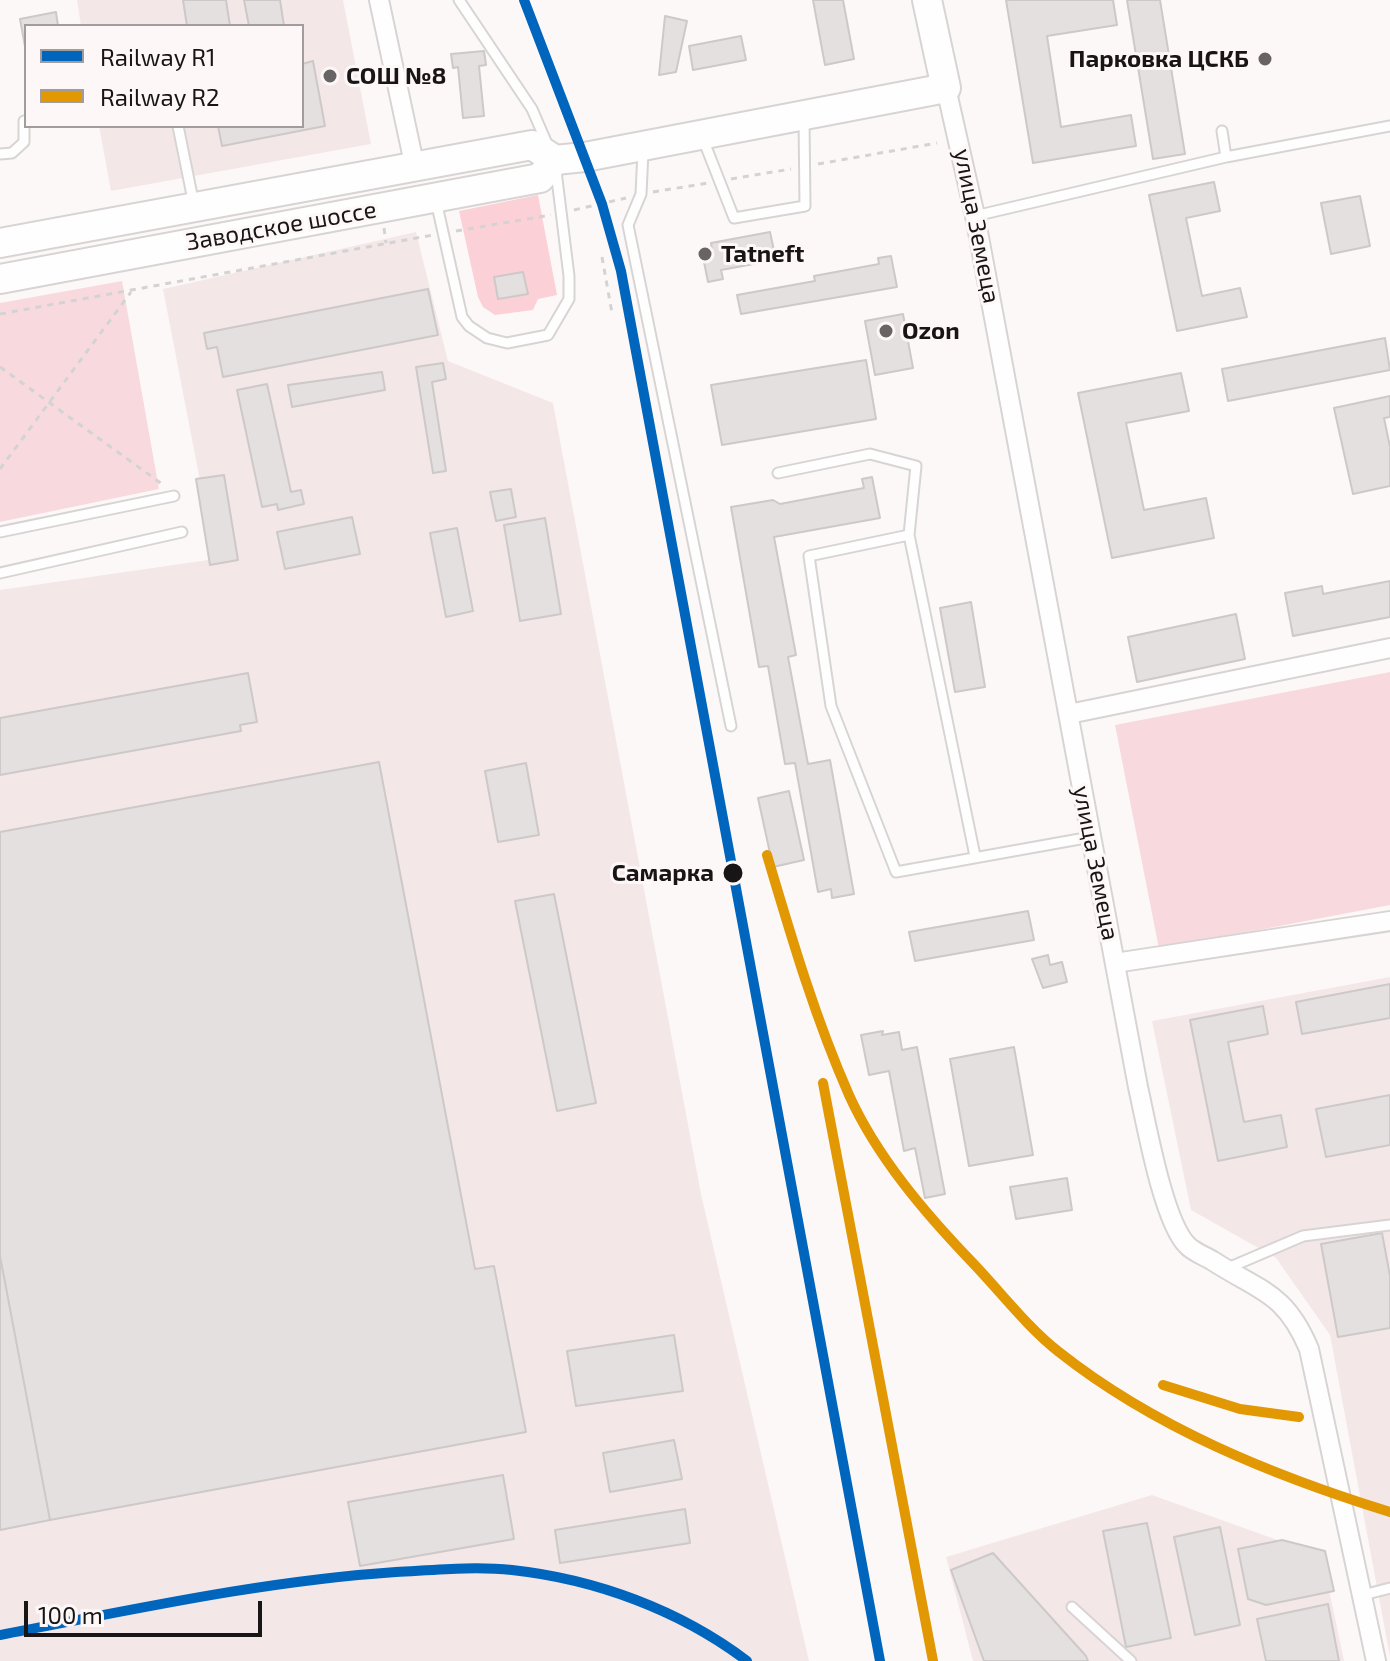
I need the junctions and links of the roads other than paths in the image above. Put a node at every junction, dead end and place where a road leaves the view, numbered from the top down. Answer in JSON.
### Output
{"nodes":[{"id":1,"x":379,"y":0,"type":"edge"},
{"id":2,"x":459,"y":0,"type":"edge"},
{"id":3,"x":927,"y":0,"type":"edge"},
{"id":4,"x":946,"y":88,"type":"junction"},
{"id":5,"x":804,"y":115,"type":"junction"},
{"id":6,"x":24,"y":121,"type":"edge"},
{"id":7,"x":1390,"y":126,"type":"edge"},
{"id":8,"x":178,"y":128,"type":"edge"},
{"id":9,"x":1222,"y":131,"type":"dead end"},
{"id":10,"x":701,"y":136,"type":"junction"},
{"id":11,"x":644,"y":148,"type":"junction"},
{"id":12,"x":0,"y":154,"type":"edge"},
{"id":13,"x":1226,"y":157,"type":"junction"},
{"id":14,"x":555,"y":160,"type":"junction"},
{"id":15,"x":415,"y":168,"type":"junction"},
{"id":16,"x":435,"y":198,"type":"junction"},
{"id":17,"x":195,"y":208,"type":"junction"},
{"id":18,"x":975,"y":216,"type":"junction"},
{"id":19,"x":0,"y":243,"type":"edge"},
{"id":20,"x":0,"y":279,"type":"edge"},
{"id":21,"x":778,"y":473,"type":"dead end"},
{"id":22,"x":174,"y":496,"type":"dead end"},
{"id":23,"x":0,"y":532,"type":"edge"},
{"id":24,"x":182,"y":532,"type":"dead end"},
{"id":25,"x":909,"y":535,"type":"junction"},
{"id":26,"x":0,"y":573,"type":"edge"},
{"id":27,"x":1390,"y":648,"type":"edge"},
{"id":28,"x":1069,"y":714,"type":"junction"},
{"id":29,"x":731,"y":726,"type":"dead end"},
{"id":30,"x":1091,"y":837,"type":"junction"},
{"id":31,"x":975,"y":856,"type":"junction"},
{"id":32,"x":1390,"y":921,"type":"edge"},
{"id":33,"x":1115,"y":963,"type":"junction"},
{"id":34,"x":1390,"y":1225,"type":"edge"},
{"id":35,"x":1225,"y":1269,"type":"junction"},
{"id":36,"x":1390,"y":1588,"type":"edge"},
{"id":37,"x":1363,"y":1595,"type":"junction"},
{"id":38,"x":1072,"y":1607,"type":"dead end"},
{"id":39,"x":1131,"y":1661,"type":"edge"},
{"id":40,"x":1376,"y":1661,"type":"edge"}],
"edges":[{"from":1,"to":15,"type":"street"},
{"from":2,"to":14,"type":"lane"},
{"from":3,"to":4,"type":"main road","name":"улица Земеца"},
{"from":4,"to":5,"type":"main road","name":"Заводское шоссе"},
{"from":4,"to":18,"type":"street","name":"улица Земеца"},
{"from":5,"to":10,"type":"main road","name":"Заводское шоссе"},
{"from":5,"to":10,"type":"lane"},
{"from":6,"to":12,"type":"lane"},
{"from":7,"to":13,"type":"lane"},
{"from":8,"to":17,"type":"lane"},
{"from":9,"to":13,"type":"lane"},
{"from":10,"to":11,"type":"main road","name":"Заводское шоссе"},
{"from":11,"to":14,"type":"main road","name":"Заводское шоссе"},
{"from":11,"to":29,"type":"lane"},
{"from":13,"to":18,"type":"lane"},
{"from":14,"to":15,"type":"main road","name":"Заводское шоссе"},
{"from":14,"to":16,"type":"main road","name":"Заводское шоссе"},
{"from":14,"to":16,"type":"lane"},
{"from":15,"to":17,"type":"main road","name":"Заводское шоссе"},
{"from":16,"to":20,"type":"main road","name":"Заводское шоссе"},
{"from":17,"to":19,"type":"main road","name":"Заводское шоссе"},
{"from":18,"to":28,"type":"street","name":"улица Земеца"},
{"from":21,"to":25,"type":"lane"},
{"from":22,"to":23,"type":"lane"},
{"from":24,"to":26,"type":"lane"},
{"from":25,"to":31,"type":"lane"},
{"from":25,"to":31,"type":"lane"},
{"from":27,"to":28,"type":"street"},
{"from":28,"to":30,"type":"street","name":"улица Земеца"},
{"from":30,"to":31,"type":"lane"},
{"from":30,"to":33,"type":"street","name":"улица Земеца"},
{"from":32,"to":33,"type":"street"},
{"from":33,"to":35,"type":"street","name":"улица Земеца"},
{"from":34,"to":35,"type":"lane"},
{"from":35,"to":37,"type":"street","name":"улица Земеца"},
{"from":36,"to":37,"type":"lane"},
{"from":37,"to":40,"type":"street","name":"улица Земеца"},
{"from":38,"to":39,"type":"lane"}]}
